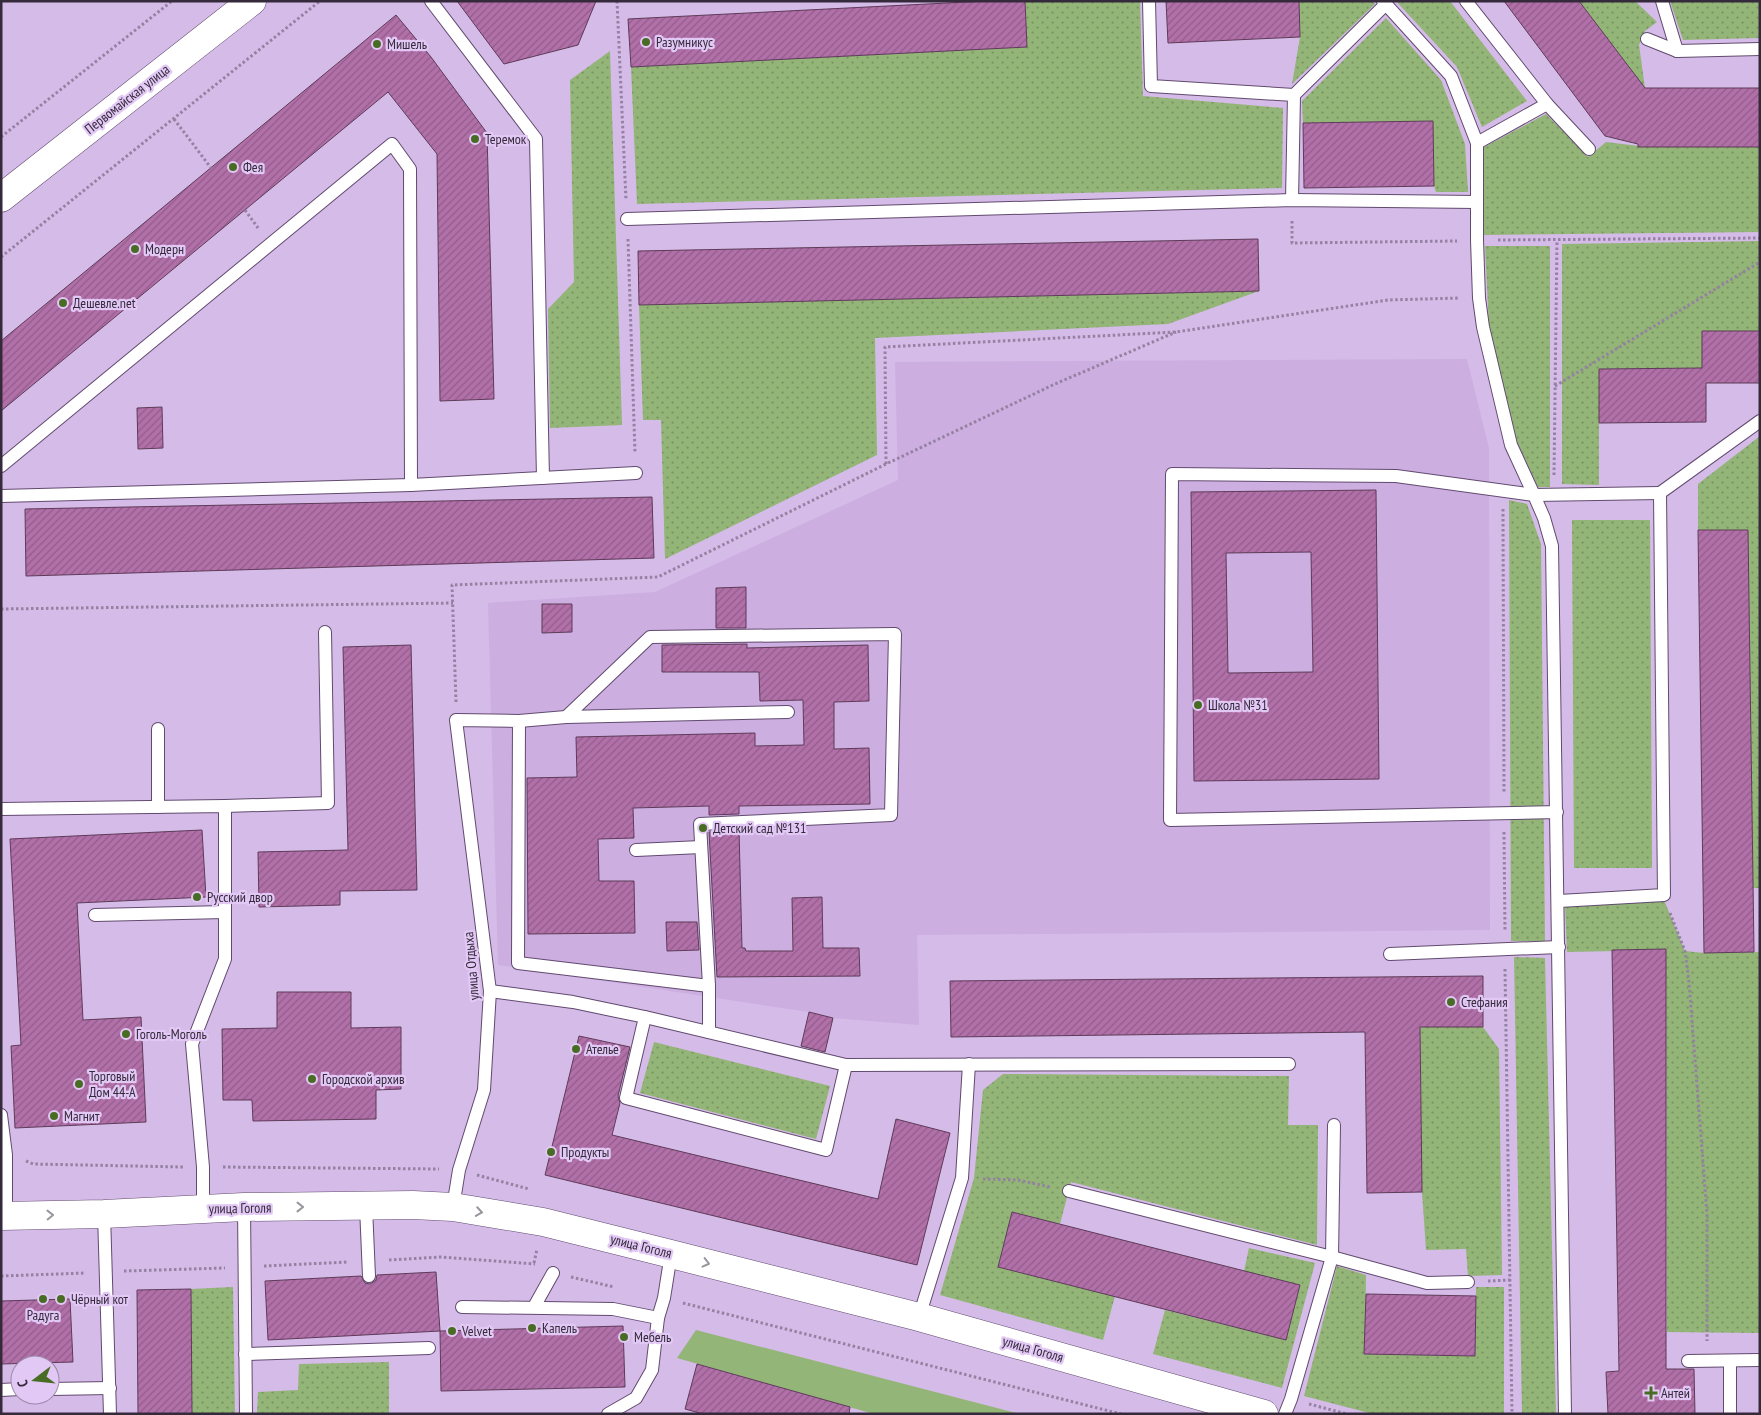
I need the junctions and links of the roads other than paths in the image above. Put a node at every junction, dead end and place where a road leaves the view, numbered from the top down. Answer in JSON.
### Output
{"nodes":[{"id":1,"x":252,"y":1,"type":"edge"},
{"id":2,"x":431,"y":1,"type":"edge"},
{"id":3,"x":1149,"y":1,"type":"edge"},
{"id":4,"x":1466,"y":1,"type":"edge"},
{"id":5,"x":1662,"y":1,"type":"edge"},
{"id":6,"x":1384,"y":3,"type":"edge"},
{"id":7,"x":1647,"y":39,"type":"dead end"},
{"id":8,"x":1760,"y":49,"type":"edge"},
{"id":9,"x":1677,"y":52,"type":"junction"},
{"id":10,"x":1294,"y":95,"type":"junction"},
{"id":11,"x":1547,"y":104,"type":"junction"},
{"id":12,"x":1477,"y":143,"type":"junction"},
{"id":13,"x":1589,"y":149,"type":"dead end"},
{"id":14,"x":1,"y":198,"type":"edge"},
{"id":15,"x":1292,"y":200,"type":"junction"},
{"id":16,"x":1477,"y":202,"type":"junction"},
{"id":17,"x":627,"y":219,"type":"road end"},
{"id":18,"x":1760,"y":421,"type":"edge"},
{"id":19,"x":1,"y":466,"type":"edge"},
{"id":20,"x":636,"y":473,"type":"road end"},
{"id":21,"x":543,"y":478,"type":"junction"},
{"id":22,"x":410,"y":485,"type":"junction"},
{"id":23,"x":1660,"y":493,"type":"junction"},
{"id":24,"x":1534,"y":495,"type":"junction"},
{"id":25,"x":1,"y":496,"type":"edge"},
{"id":26,"x":326,"y":632,"type":"dead end"},
{"id":27,"x":788,"y":712,"type":"dead end"},
{"id":28,"x":566,"y":717,"type":"junction"},
{"id":29,"x":519,"y":721,"type":"junction"},
{"id":30,"x":158,"y":729,"type":"dead end"},
{"id":31,"x":158,"y":806,"type":"junction"},
{"id":32,"x":225,"y":806,"type":"junction"},
{"id":33,"x":1,"y":809,"type":"edge"},
{"id":34,"x":1557,"y":812,"type":"junction"},
{"id":35,"x":702,"y":847,"type":"junction"},
{"id":36,"x":636,"y":850,"type":"dead end"},
{"id":37,"x":1559,"y":901,"type":"junction"},
{"id":38,"x":225,"y":912,"type":"junction"},
{"id":39,"x":95,"y":915,"type":"dead end"},
{"id":40,"x":1560,"y":947,"type":"junction"},
{"id":41,"x":1390,"y":954,"type":"dead end"},
{"id":42,"x":709,"y":986,"type":"junction"},
{"id":43,"x":490,"y":991,"type":"junction"},
{"id":44,"x":645,"y":1017,"type":"junction"},
{"id":45,"x":709,"y":1032,"type":"junction"},
{"id":46,"x":969,"y":1064,"type":"junction"},
{"id":47,"x":1289,"y":1064,"type":"dead end"},
{"id":48,"x":846,"y":1065,"type":"junction"},
{"id":49,"x":1,"y":1115,"type":"edge"},
{"id":50,"x":1334,"y":1125,"type":"dead end"},
{"id":51,"x":1069,"y":1192,"type":"road end"},
{"id":52,"x":244,"y":1207,"type":"junction"},
{"id":53,"x":366,"y":1207,"type":"junction"},
{"id":54,"x":453,"y":1207,"type":"junction"},
{"id":55,"x":203,"y":1208,"type":"junction"},
{"id":56,"x":104,"y":1214,"type":"junction"},
{"id":57,"x":4,"y":1216,"type":"edge"},
{"id":58,"x":671,"y":1254,"type":"junction"},
{"id":59,"x":1332,"y":1257,"type":"junction"},
{"id":60,"x":552,"y":1273,"type":"dead end"},
{"id":61,"x":369,"y":1276,"type":"dead end"},
{"id":62,"x":1468,"y":1282,"type":"dead end"},
{"id":63,"x":462,"y":1307,"type":"dead end"},
{"id":64,"x":534,"y":1307,"type":"junction"},
{"id":65,"x":919,"y":1317,"type":"junction"},
{"id":66,"x":658,"y":1318,"type":"junction"},
{"id":67,"x":429,"y":1348,"type":"dead end"},
{"id":68,"x":245,"y":1354,"type":"junction"},
{"id":69,"x":1760,"y":1360,"type":"edge"},
{"id":70,"x":1688,"y":1361,"type":"dead end"},
{"id":71,"x":1730,"y":1361,"type":"junction"},
{"id":72,"x":110,"y":1388,"type":"junction"},
{"id":73,"x":60,"y":1389,"type":"edge"},
{"id":74,"x":110,"y":1414,"type":"edge"},
{"id":75,"x":246,"y":1414,"type":"edge"},
{"id":76,"x":608,"y":1414,"type":"edge"},
{"id":77,"x":1264,"y":1414,"type":"edge"},
{"id":78,"x":1285,"y":1414,"type":"edge"},
{"id":79,"x":1565,"y":1414,"type":"edge"},
{"id":80,"x":1730,"y":1414,"type":"edge"}],
"edges":[{"from":1,"to":14,"type":"street","name":"Первомайская улица"},
{"from":2,"to":21,"type":"lane"},
{"from":3,"to":10,"type":"lane"},
{"from":4,"to":11,"type":"lane"},
{"from":5,"to":9,"type":"lane"},
{"from":6,"to":10,"type":"lane"},
{"from":6,"to":12,"type":"lane"},
{"from":7,"to":9,"type":"lane"},
{"from":8,"to":9,"type":"lane"},
{"from":10,"to":15,"type":"lane"},
{"from":11,"to":12,"type":"lane"},
{"from":11,"to":13,"type":"lane"},
{"from":12,"to":16,"type":"lane"},
{"from":15,"to":16,"type":"lane"},
{"from":15,"to":17,"type":"lane"},
{"from":16,"to":24,"type":"lane"},
{"from":18,"to":23,"type":"lane"},
{"from":19,"to":22,"type":"lane"},
{"from":20,"to":21,"type":"lane"},
{"from":21,"to":22,"type":"lane"},
{"from":22,"to":25,"type":"lane"},
{"from":23,"to":24,"type":"lane"},
{"from":23,"to":37,"type":"lane"},
{"from":24,"to":34,"type":"lane"},
{"from":24,"to":34,"type":"lane"},
{"from":26,"to":32,"type":"lane"},
{"from":27,"to":28,"type":"lane"},
{"from":28,"to":29,"type":"lane"},
{"from":28,"to":35,"type":"lane"},
{"from":29,"to":42,"type":"lane"},
{"from":29,"to":43,"type":"lane","name":"улица Отдыха"},
{"from":30,"to":31,"type":"lane"},
{"from":31,"to":32,"type":"lane"},
{"from":31,"to":33,"type":"lane"},
{"from":32,"to":38,"type":"lane"},
{"from":34,"to":37,"type":"lane"},
{"from":35,"to":36,"type":"lane"},
{"from":35,"to":42,"type":"lane"},
{"from":37,"to":40,"type":"lane"},
{"from":38,"to":39,"type":"lane"},
{"from":38,"to":55,"type":"lane"},
{"from":40,"to":41,"type":"lane"},
{"from":40,"to":79,"type":"lane"},
{"from":42,"to":45,"type":"lane"},
{"from":43,"to":44,"type":"lane"},
{"from":43,"to":54,"type":"lane","name":"улица Отдыха"},
{"from":44,"to":45,"type":"lane"},
{"from":44,"to":48,"type":"lane"},
{"from":45,"to":48,"type":"lane"},
{"from":46,"to":47,"type":"lane"},
{"from":46,"to":48,"type":"lane"},
{"from":46,"to":65,"type":"lane"},
{"from":49,"to":57,"type":"lane"},
{"from":50,"to":59,"type":"lane"},
{"from":51,"to":59,"type":"lane"},
{"from":52,"to":53,"type":"street","name":"улица Гоголя","one_way":true},
{"from":52,"to":55,"type":"street","name":"улица Гоголя"},
{"from":52,"to":68,"type":"lane"},
{"from":53,"to":54,"type":"street","name":"улица Гоголя"},
{"from":53,"to":61,"type":"lane"},
{"from":54,"to":58,"type":"street","name":"улица Гоголя","one_way":true},
{"from":55,"to":56,"type":"street","name":"улица Гоголя"},
{"from":57,"to":56,"type":"street","name":"улица Гоголя","one_way":true},
{"from":56,"to":72,"type":"lane"},
{"from":58,"to":65,"type":"street","name":"улица Гоголя","one_way":true},
{"from":58,"to":66,"type":"lane"},
{"from":59,"to":62,"type":"lane"},
{"from":59,"to":78,"type":"lane"},
{"from":60,"to":64,"type":"lane"},
{"from":63,"to":64,"type":"lane"},
{"from":64,"to":66,"type":"lane"},
{"from":65,"to":77,"type":"street","name":"улица Гоголя"},
{"from":66,"to":76,"type":"lane"},
{"from":67,"to":68,"type":"lane"},
{"from":68,"to":75,"type":"lane"},
{"from":69,"to":71,"type":"lane"},
{"from":70,"to":71,"type":"lane"},
{"from":71,"to":80,"type":"lane"},
{"from":72,"to":73,"type":"lane"},
{"from":72,"to":74,"type":"lane"}]}
